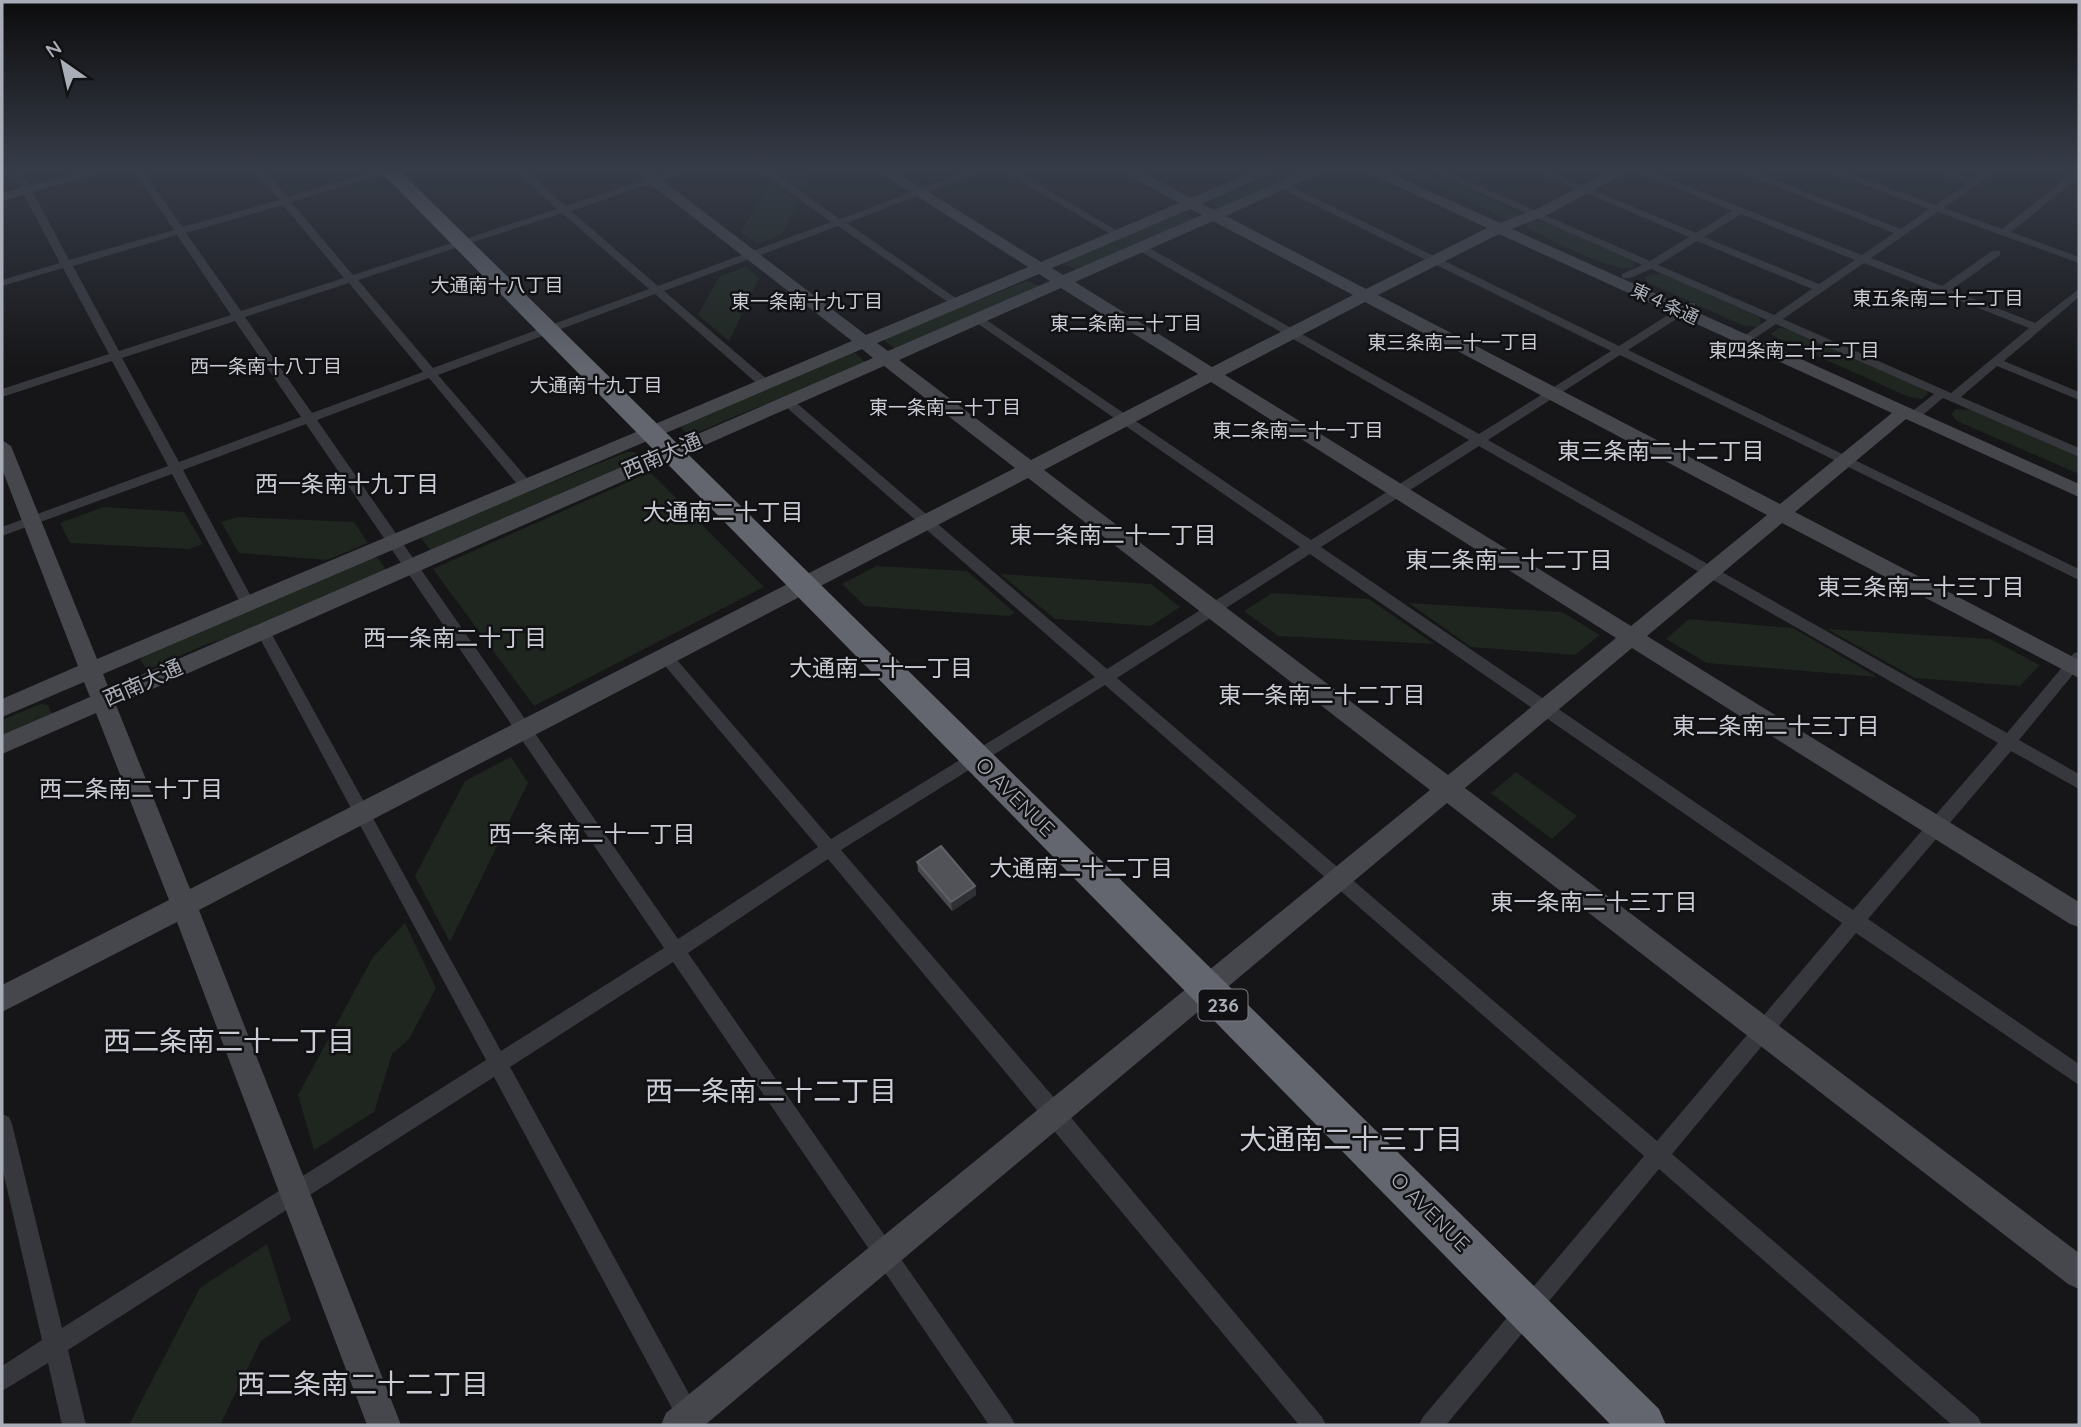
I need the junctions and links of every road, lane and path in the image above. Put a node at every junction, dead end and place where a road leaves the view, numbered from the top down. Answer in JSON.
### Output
{"nodes":[{"id":1,"x":51,"y":235,"type":"edge"},
{"id":2,"x":168,"y":235,"type":"edge"},
{"id":3,"x":183,"y":235,"type":"edge"},
{"id":4,"x":313,"y":235,"type":"edge"},
{"id":5,"x":454,"y":235,"type":"edge"},
{"id":6,"x":488,"y":235,"type":"edge"},
{"id":7,"x":593,"y":235,"type":"edge"},
{"id":8,"x":722,"y":235,"type":"edge"},
{"id":9,"x":807,"y":235,"type":"edge"},
{"id":10,"x":855,"y":235,"type":"edge"},
{"id":11,"x":987,"y":235,"type":"edge"},
{"id":12,"x":1117,"y":235,"type":"edge"},
{"id":13,"x":1170,"y":235,"type":"edge"},
{"id":14,"x":1249,"y":235,"type":"edge"},
{"id":15,"x":1382,"y":235,"type":"edge"},
{"id":16,"x":1489,"y":235,"type":"edge"},
{"id":17,"x":1522,"y":235,"type":"edge"},
{"id":18,"x":1524,"y":235,"type":"edge"},
{"id":19,"x":1579,"y":235,"type":"edge"},
{"id":20,"x":1690,"y":235,"type":"edge"},
{"id":21,"x":1700,"y":235,"type":"edge"},
{"id":22,"x":1799,"y":235,"type":"edge"},
{"id":23,"x":1901,"y":235,"type":"edge"},
{"id":24,"x":2008,"y":235,"type":"edge"},
{"id":25,"x":1696,"y":237,"type":"junction"},
{"id":26,"x":462,"y":243,"type":"junction"},
{"id":27,"x":2079,"y":246,"type":"edge"},
{"id":28,"x":1140,"y":247,"type":"junction"},
{"id":29,"x":1996,"y":253,"type":"dead end"},
{"id":30,"x":750,"y":256,"type":"junction"},
{"id":31,"x":2068,"y":256,"type":"junction"},
{"id":32,"x":1434,"y":260,"type":"junction"},
{"id":33,"x":1863,"y":260,"type":"junction"},
{"id":34,"x":2079,"y":260,"type":"edge"},
{"id":35,"x":66,"y":264,"type":"junction"},
{"id":36,"x":1649,"y":266,"type":"junction"},
{"id":37,"x":1041,"y":268,"type":"junction"},
{"id":38,"x":1626,"y":276,"type":"junction"},
{"id":39,"x":351,"y":279,"type":"junction"},
{"id":40,"x":1063,"y":282,"type":"junction"},
{"id":41,"x":2,"y":283,"type":"edge"},
{"id":42,"x":1819,"y":288,"type":"junction"},
{"id":43,"x":658,"y":289,"type":"junction"},
{"id":44,"x":1942,"y":291,"type":"junction"},
{"id":45,"x":1365,"y":296,"type":"junction"},
{"id":46,"x":2076,"y":298,"type":"edge"},
{"id":47,"x":956,"y":303,"type":"junction"},
{"id":48,"x":1686,"y":308,"type":"junction"},
{"id":49,"x":239,"y":315,"type":"junction"},
{"id":50,"x":978,"y":319,"type":"junction"},
{"id":51,"x":1774,"y":320,"type":"junction"},
{"id":52,"x":2036,"y":327,"type":"junction"},
{"id":53,"x":550,"y":330,"type":"junction"},
{"id":54,"x":1292,"y":334,"type":"junction"},
{"id":55,"x":1750,"y":337,"type":"junction"},
{"id":56,"x":864,"y":343,"type":"junction"},
{"id":57,"x":1619,"y":350,"type":"junction"},
{"id":58,"x":116,"y":356,"type":"junction"},
{"id":59,"x":887,"y":360,"type":"junction"},
{"id":60,"x":1995,"y":361,"type":"junction"},
{"id":61,"x":430,"y":374,"type":"junction"},
{"id":62,"x":1211,"y":374,"type":"junction"},
{"id":63,"x":765,"y":384,"type":"junction"},
{"id":64,"x":2,"y":393,"type":"edge"},
{"id":65,"x":1552,"y":393,"type":"junction"},
{"id":66,"x":2078,"y":394,"type":"edge"},
{"id":67,"x":1947,"y":395,"type":"junction"},
{"id":68,"x":789,"y":403,"type":"junction"},
{"id":69,"x":1913,"y":413,"type":"junction"},
{"id":70,"x":308,"y":418,"type":"junction"},
{"id":71,"x":1124,"y":420,"type":"junction"},
{"id":72,"x":652,"y":434,"type":"junction"},
{"id":73,"x":1479,"y":441,"type":"junction"},
{"id":74,"x":2,"y":446,"type":"edge"},
{"id":75,"x":671,"y":452,"type":"junction"},
{"id":76,"x":2079,"y":453,"type":"edge"},
{"id":77,"x":1846,"y":461,"type":"junction"},
{"id":78,"x":177,"y":467,"type":"junction"},
{"id":79,"x":1030,"y":469,"type":"junction"},
{"id":80,"x":2079,"y":480,"type":"edge"},
{"id":81,"x":527,"y":487,"type":"junction"},
{"id":82,"x":2079,"y":491,"type":"edge"},
{"id":83,"x":1399,"y":492,"type":"junction"},
{"id":84,"x":1780,"y":513,"type":"junction"},
{"id":85,"x":31,"y":521,"type":"junction"},
{"id":86,"x":925,"y":523,"type":"junction"},
{"id":87,"x":2,"y":531,"type":"edge"},
{"id":88,"x":394,"y":542,"type":"junction"},
{"id":89,"x":1309,"y":548,"type":"junction"},
{"id":90,"x":411,"y":566,"type":"junction"},
{"id":91,"x":1710,"y":571,"type":"junction"},
{"id":92,"x":2079,"y":575,"type":"edge"},
{"id":93,"x":804,"y":585,"type":"junction"},
{"id":94,"x":248,"y":604,"type":"junction"},
{"id":95,"x":1212,"y":610,"type":"junction"},
{"id":96,"x":263,"y":631,"type":"junction"},
{"id":97,"x":1632,"y":636,"type":"junction"},
{"id":98,"x":666,"y":657,"type":"junction"},
{"id":99,"x":2077,"y":664,"type":"edge"},
{"id":100,"x":90,"y":671,"type":"junction"},
{"id":101,"x":1105,"y":678,"type":"junction"},
{"id":102,"x":102,"y":701,"type":"junction"},
{"id":103,"x":2,"y":708,"type":"edge"},
{"id":104,"x":1546,"y":709,"type":"junction"},
{"id":105,"x":524,"y":730,"type":"junction"},
{"id":106,"x":2008,"y":742,"type":"junction"},
{"id":107,"x":2,"y":745,"type":"edge"},
{"id":108,"x":976,"y":758,"type":"junction"},
{"id":109,"x":2079,"y":782,"type":"edge"},
{"id":110,"x":1446,"y":789,"type":"junction"},
{"id":111,"x":363,"y":813,"type":"junction"},
{"id":112,"x":1938,"y":827,"type":"junction"},
{"id":113,"x":829,"y":849,"type":"junction"},
{"id":114,"x":1337,"y":880,"type":"junction"},
{"id":115,"x":184,"y":906,"type":"junction"},
{"id":116,"x":2079,"y":916,"type":"edge"},
{"id":117,"x":1854,"y":922,"type":"junction"},
{"id":118,"x":676,"y":951,"type":"junction"},
{"id":119,"x":1207,"y":989,"type":"junction"},
{"id":120,"x":2,"y":999,"type":"edge"},
{"id":121,"x":1763,"y":1031,"type":"junction"},
{"id":122,"x":497,"y":1063,"type":"junction"},
{"id":123,"x":2079,"y":1075,"type":"edge"},
{"id":124,"x":1056,"y":1115,"type":"junction"},
{"id":125,"x":2,"y":1124,"type":"edge"},
{"id":126,"x":1659,"y":1157,"type":"junction"},
{"id":127,"x":293,"y":1193,"type":"junction"},
{"id":128,"x":885,"y":1255,"type":"junction"},
{"id":129,"x":2079,"y":1273,"type":"edge"},
{"id":130,"x":1528,"y":1310,"type":"junction"},
{"id":131,"x":56,"y":1345,"type":"junction"},
{"id":132,"x":2,"y":1379,"type":"edge"},
{"id":133,"x":687,"y":1422,"type":"edge"},
{"id":134,"x":74,"y":1425,"type":"edge"},
{"id":135,"x":384,"y":1425,"type":"edge"},
{"id":136,"x":1003,"y":1425,"type":"edge"},
{"id":137,"x":1314,"y":1425,"type":"edge"},
{"id":138,"x":1431,"y":1425,"type":"edge"},
{"id":139,"x":1643,"y":1425,"type":"edge"},
{"id":140,"x":1970,"y":1425,"type":"edge"}],
"edges":[{"from":1,"to":35,"type":"street"},
{"from":2,"to":35,"type":"street"},
{"from":3,"to":49,"type":"street"},
{"from":4,"to":39,"type":"street"},
{"from":5,"to":26,"type":"highway","name":"O AVENUE","number":"236"},
{"from":6,"to":26,"type":"street"},
{"from":7,"to":43,"type":"street"},
{"from":8,"to":30,"type":"street"},
{"from":9,"to":30,"type":"street"},
{"from":10,"to":47,"type":"street"},
{"from":11,"to":37,"type":"street"},
{"from":12,"to":37,"type":"street","name":"西南大通"},
{"from":13,"to":28,"type":"street","name":"西南大通"},
{"from":14,"to":45,"type":"street"},
{"from":15,"to":32,"type":"street"},
{"from":16,"to":32,"type":"street"},
{"from":17,"to":48,"type":"street","name":"東４条通"},
{"from":18,"to":38,"type":"street","name":"東４条通"},
{"from":19,"to":36,"type":"street"},
{"from":20,"to":25,"type":"street"},
{"from":21,"to":25,"type":"street"},
{"from":22,"to":33,"type":"street"},
{"from":23,"to":33,"type":"street"},
{"from":24,"to":31,"type":"street"},
{"from":25,"to":36,"type":"street"},
{"from":25,"to":42,"type":"street"},
{"from":26,"to":39,"type":"street"},
{"from":26,"to":53,"type":"highway","name":"O AVENUE","number":"236"},
{"from":27,"to":31,"type":"street"},
{"from":28,"to":40,"type":"street","name":"西南大通"},
{"from":28,"to":54,"type":"street"},
{"from":29,"to":44,"type":"street"},
{"from":30,"to":43,"type":"street"},
{"from":30,"to":56,"type":"street"},
{"from":31,"to":34,"type":"street"},
{"from":32,"to":45,"type":"street"},
{"from":32,"to":57,"type":"street"},
{"from":33,"to":42,"type":"street"},
{"from":33,"to":44,"type":"street"},
{"from":35,"to":41,"type":"street"},
{"from":35,"to":58,"type":"street"},
{"from":36,"to":38,"type":"street"},
{"from":36,"to":51,"type":"street"},
{"from":37,"to":40,"type":"street"},
{"from":37,"to":47,"type":"street","name":"西南大通"},
{"from":38,"to":48,"type":"street","name":"東４条通"},
{"from":39,"to":49,"type":"street"},
{"from":39,"to":61,"type":"street"},
{"from":40,"to":50,"type":"street","name":"西南大通"},
{"from":40,"to":62,"type":"street"},
{"from":42,"to":51,"type":"street"},
{"from":43,"to":53,"type":"street"},
{"from":43,"to":63,"type":"street"},
{"from":44,"to":52,"type":"street"},
{"from":45,"to":54,"type":"street"},
{"from":45,"to":65,"type":"street"},
{"from":46,"to":52,"type":"street"},
{"from":47,"to":56,"type":"street","name":"西南大通"},
{"from":48,"to":55,"type":"street","name":"東４条通"},
{"from":48,"to":57,"type":"street"},
{"from":49,"to":58,"type":"street"},
{"from":49,"to":70,"type":"street"},
{"from":50,"to":59,"type":"street","name":"西南大通"},
{"from":50,"to":71,"type":"street"},
{"from":51,"to":55,"type":"street"},
{"from":51,"to":67,"type":"street"},
{"from":52,"to":60,"type":"street"},
{"from":53,"to":61,"type":"street"},
{"from":53,"to":72,"type":"highway","name":"O AVENUE","number":"236"},
{"from":54,"to":62,"type":"street"},
{"from":54,"to":73,"type":"street"},
{"from":55,"to":69,"type":"street","name":"東４条通"},
{"from":56,"to":59,"type":"street"},
{"from":56,"to":63,"type":"street","name":"西南大通"},
{"from":57,"to":65,"type":"street"},
{"from":57,"to":77,"type":"street"},
{"from":58,"to":64,"type":"street"},
{"from":58,"to":78,"type":"street"},
{"from":59,"to":68,"type":"street","name":"西南大通"},
{"from":59,"to":79,"type":"street"},
{"from":60,"to":66,"type":"street"},
{"from":60,"to":67,"type":"street"},
{"from":61,"to":70,"type":"street"},
{"from":61,"to":81,"type":"street"},
{"from":62,"to":71,"type":"street"},
{"from":62,"to":83,"type":"street"},
{"from":63,"to":72,"type":"street","name":"西南大通"},
{"from":65,"to":73,"type":"street"},
{"from":65,"to":84,"type":"street"},
{"from":67,"to":69,"type":"street"},
{"from":67,"to":76,"type":"street"},
{"from":68,"to":75,"type":"street","name":"西南大通"},
{"from":68,"to":86,"type":"street"},
{"from":69,"to":77,"type":"street"},
{"from":69,"to":80,"type":"street","name":"東４条通"},
{"from":69,"to":82,"type":"street","name":"東４条通"},
{"from":70,"to":78,"type":"street"},
{"from":70,"to":88,"type":"street"},
{"from":71,"to":79,"type":"street"},
{"from":71,"to":89,"type":"street"},
{"from":72,"to":75,"type":"highway","name":"O AVENUE","number":"236"},
{"from":72,"to":81,"type":"street","name":"西南大通"},
{"from":73,"to":83,"type":"street"},
{"from":73,"to":91,"type":"street"},
{"from":74,"to":85,"type":"street"},
{"from":75,"to":90,"type":"street","name":"西南大通"},
{"from":75,"to":93,"type":"highway","name":"O AVENUE","number":"236"},
{"from":77,"to":84,"type":"street"},
{"from":77,"to":92,"type":"street"},
{"from":78,"to":85,"type":"street"},
{"from":78,"to":94,"type":"street"},
{"from":79,"to":86,"type":"street"},
{"from":79,"to":95,"type":"street"},
{"from":81,"to":88,"type":"street","name":"西南大通"},
{"from":83,"to":89,"type":"street"},
{"from":83,"to":97,"type":"street"},
{"from":84,"to":91,"type":"street"},
{"from":84,"to":99,"type":"street"},
{"from":85,"to":87,"type":"street"},
{"from":85,"to":100,"type":"street"},
{"from":86,"to":93,"type":"street"},
{"from":86,"to":101,"type":"street"},
{"from":88,"to":90,"type":"street"},
{"from":88,"to":94,"type":"street","name":"西南大通"},
{"from":89,"to":95,"type":"street"},
{"from":89,"to":104,"type":"street"},
{"from":90,"to":96,"type":"street","name":"西南大通"},
{"from":90,"to":105,"type":"street"},
{"from":91,"to":97,"type":"street"},
{"from":91,"to":106,"type":"street"},
{"from":93,"to":98,"type":"street"},
{"from":93,"to":108,"type":"highway","name":"O AVENUE","number":"236"},
{"from":94,"to":100,"type":"street","name":"西南大通"},
{"from":95,"to":101,"type":"street"},
{"from":95,"to":110,"type":"street"},
{"from":96,"to":102,"type":"street","name":"西南大通"},
{"from":96,"to":111,"type":"street"},
{"from":97,"to":104,"type":"street"},
{"from":97,"to":112,"type":"street"},
{"from":98,"to":105,"type":"street"},
{"from":98,"to":113,"type":"street"},
{"from":99,"to":106,"type":"street"},
{"from":100,"to":102,"type":"street"},
{"from":100,"to":103,"type":"street","name":"西南大通"},
{"from":101,"to":108,"type":"street"},
{"from":101,"to":114,"type":"street"},
{"from":102,"to":107,"type":"street","name":"西南大通"},
{"from":102,"to":115,"type":"street"},
{"from":104,"to":110,"type":"street"},
{"from":104,"to":117,"type":"street"},
{"from":105,"to":111,"type":"street"},
{"from":105,"to":118,"type":"street"},
{"from":106,"to":109,"type":"street"},
{"from":106,"to":112,"type":"street"},
{"from":108,"to":113,"type":"street"},
{"from":108,"to":119,"type":"highway","name":"O AVENUE","number":"236"},
{"from":110,"to":114,"type":"street"},
{"from":110,"to":121,"type":"street"},
{"from":111,"to":115,"type":"street"},
{"from":111,"to":122,"type":"street"},
{"from":112,"to":116,"type":"street"},
{"from":112,"to":117,"type":"street"},
{"from":113,"to":118,"type":"street"},
{"from":113,"to":124,"type":"street"},
{"from":114,"to":119,"type":"street"},
{"from":114,"to":126,"type":"street"},
{"from":115,"to":120,"type":"street"},
{"from":115,"to":127,"type":"street"},
{"from":117,"to":121,"type":"street"},
{"from":117,"to":123,"type":"street"},
{"from":118,"to":122,"type":"street"},
{"from":118,"to":128,"type":"street"},
{"from":119,"to":124,"type":"street"},
{"from":119,"to":130,"type":"highway","name":"O AVENUE","number":"236"},
{"from":121,"to":126,"type":"street"},
{"from":121,"to":129,"type":"street"},
{"from":122,"to":127,"type":"street"},
{"from":122,"to":133,"type":"street"},
{"from":124,"to":128,"type":"street"},
{"from":124,"to":137,"type":"street"},
{"from":125,"to":131,"type":"street"},
{"from":126,"to":130,"type":"street"},
{"from":126,"to":140,"type":"street"},
{"from":127,"to":131,"type":"street"},
{"from":127,"to":135,"type":"street"},
{"from":128,"to":133,"type":"street"},
{"from":128,"to":136,"type":"street"},
{"from":130,"to":138,"type":"street"},
{"from":130,"to":139,"type":"highway","name":"O AVENUE","number":"236"},
{"from":131,"to":132,"type":"street"},
{"from":131,"to":134,"type":"street"}]}
